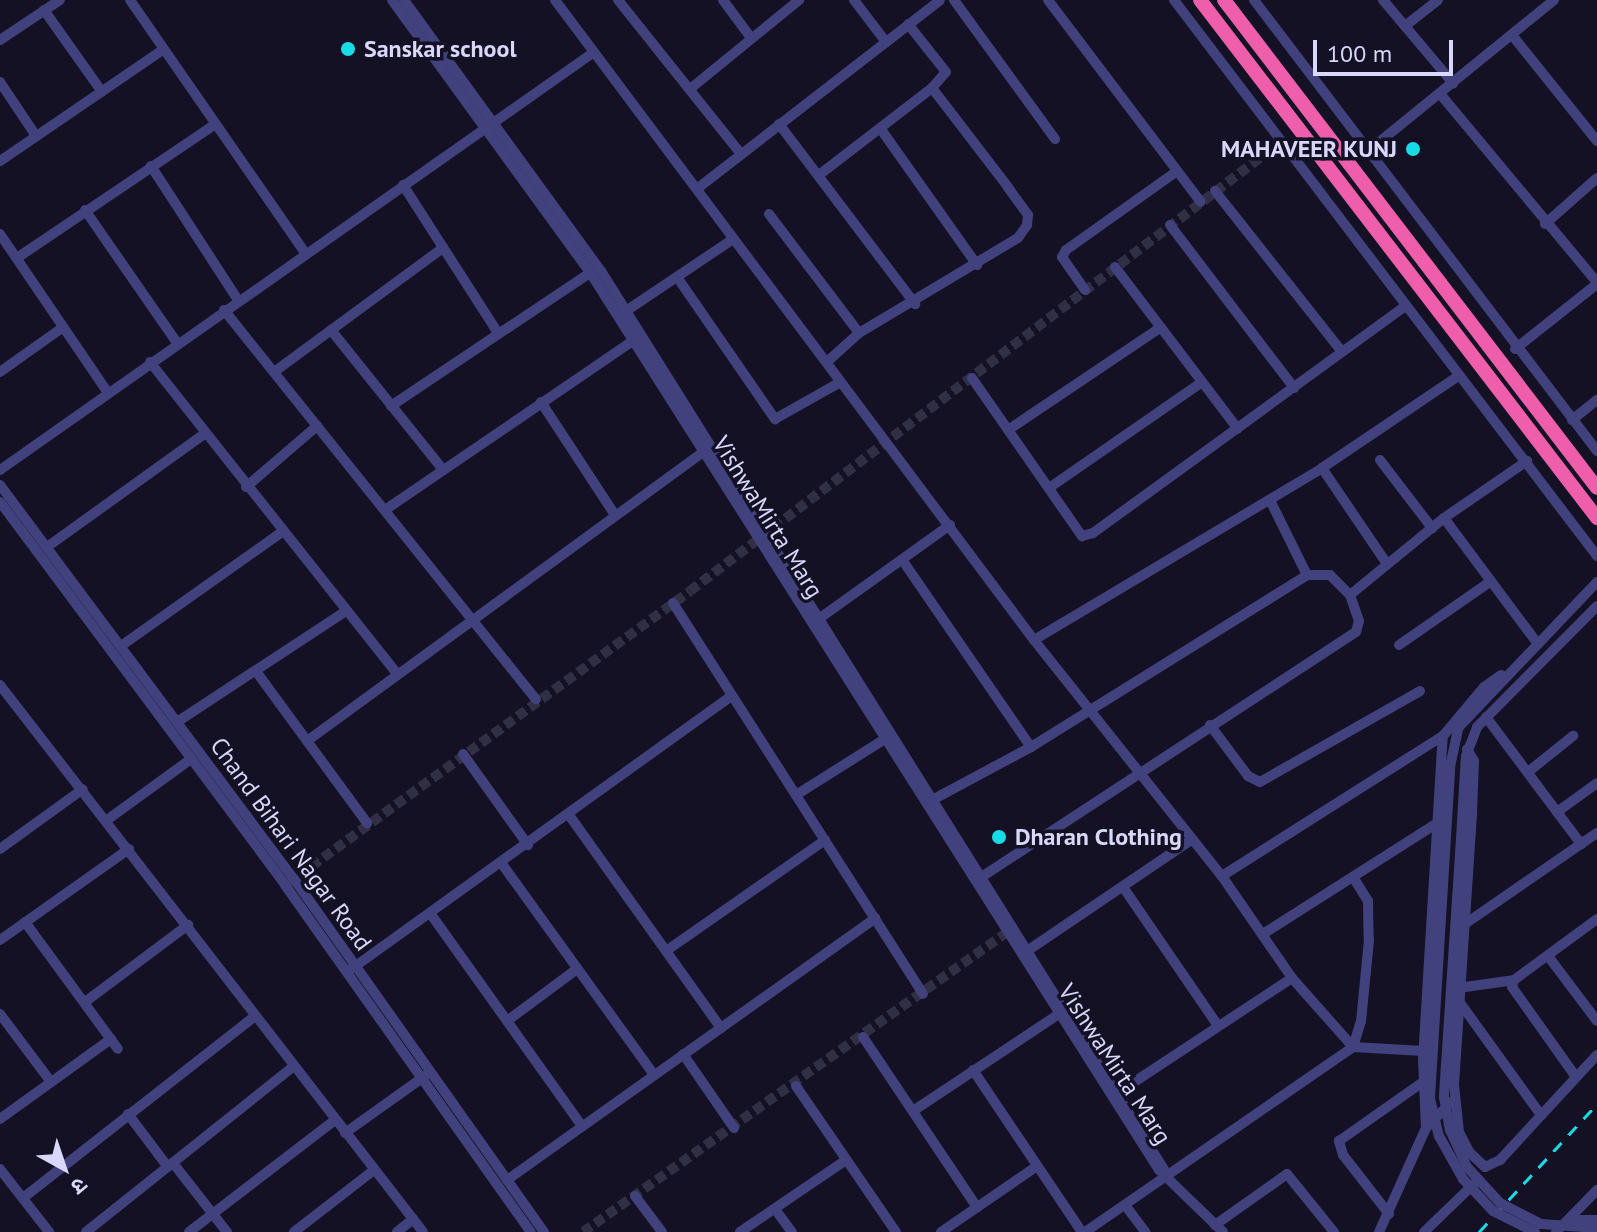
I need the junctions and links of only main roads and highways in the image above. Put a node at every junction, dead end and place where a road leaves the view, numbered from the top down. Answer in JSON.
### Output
{"nodes":[{"id":1,"x":1200,"y":0,"type":"edge"},
{"id":2,"x":1224,"y":0,"type":"edge"},
{"id":3,"x":1597,"y":488,"type":"edge"},
{"id":4,"x":1597,"y":518,"type":"edge"}],
"edges":[{"from":1,"to":4,"type":"highway"},
{"from":2,"to":3,"type":"highway"}]}
